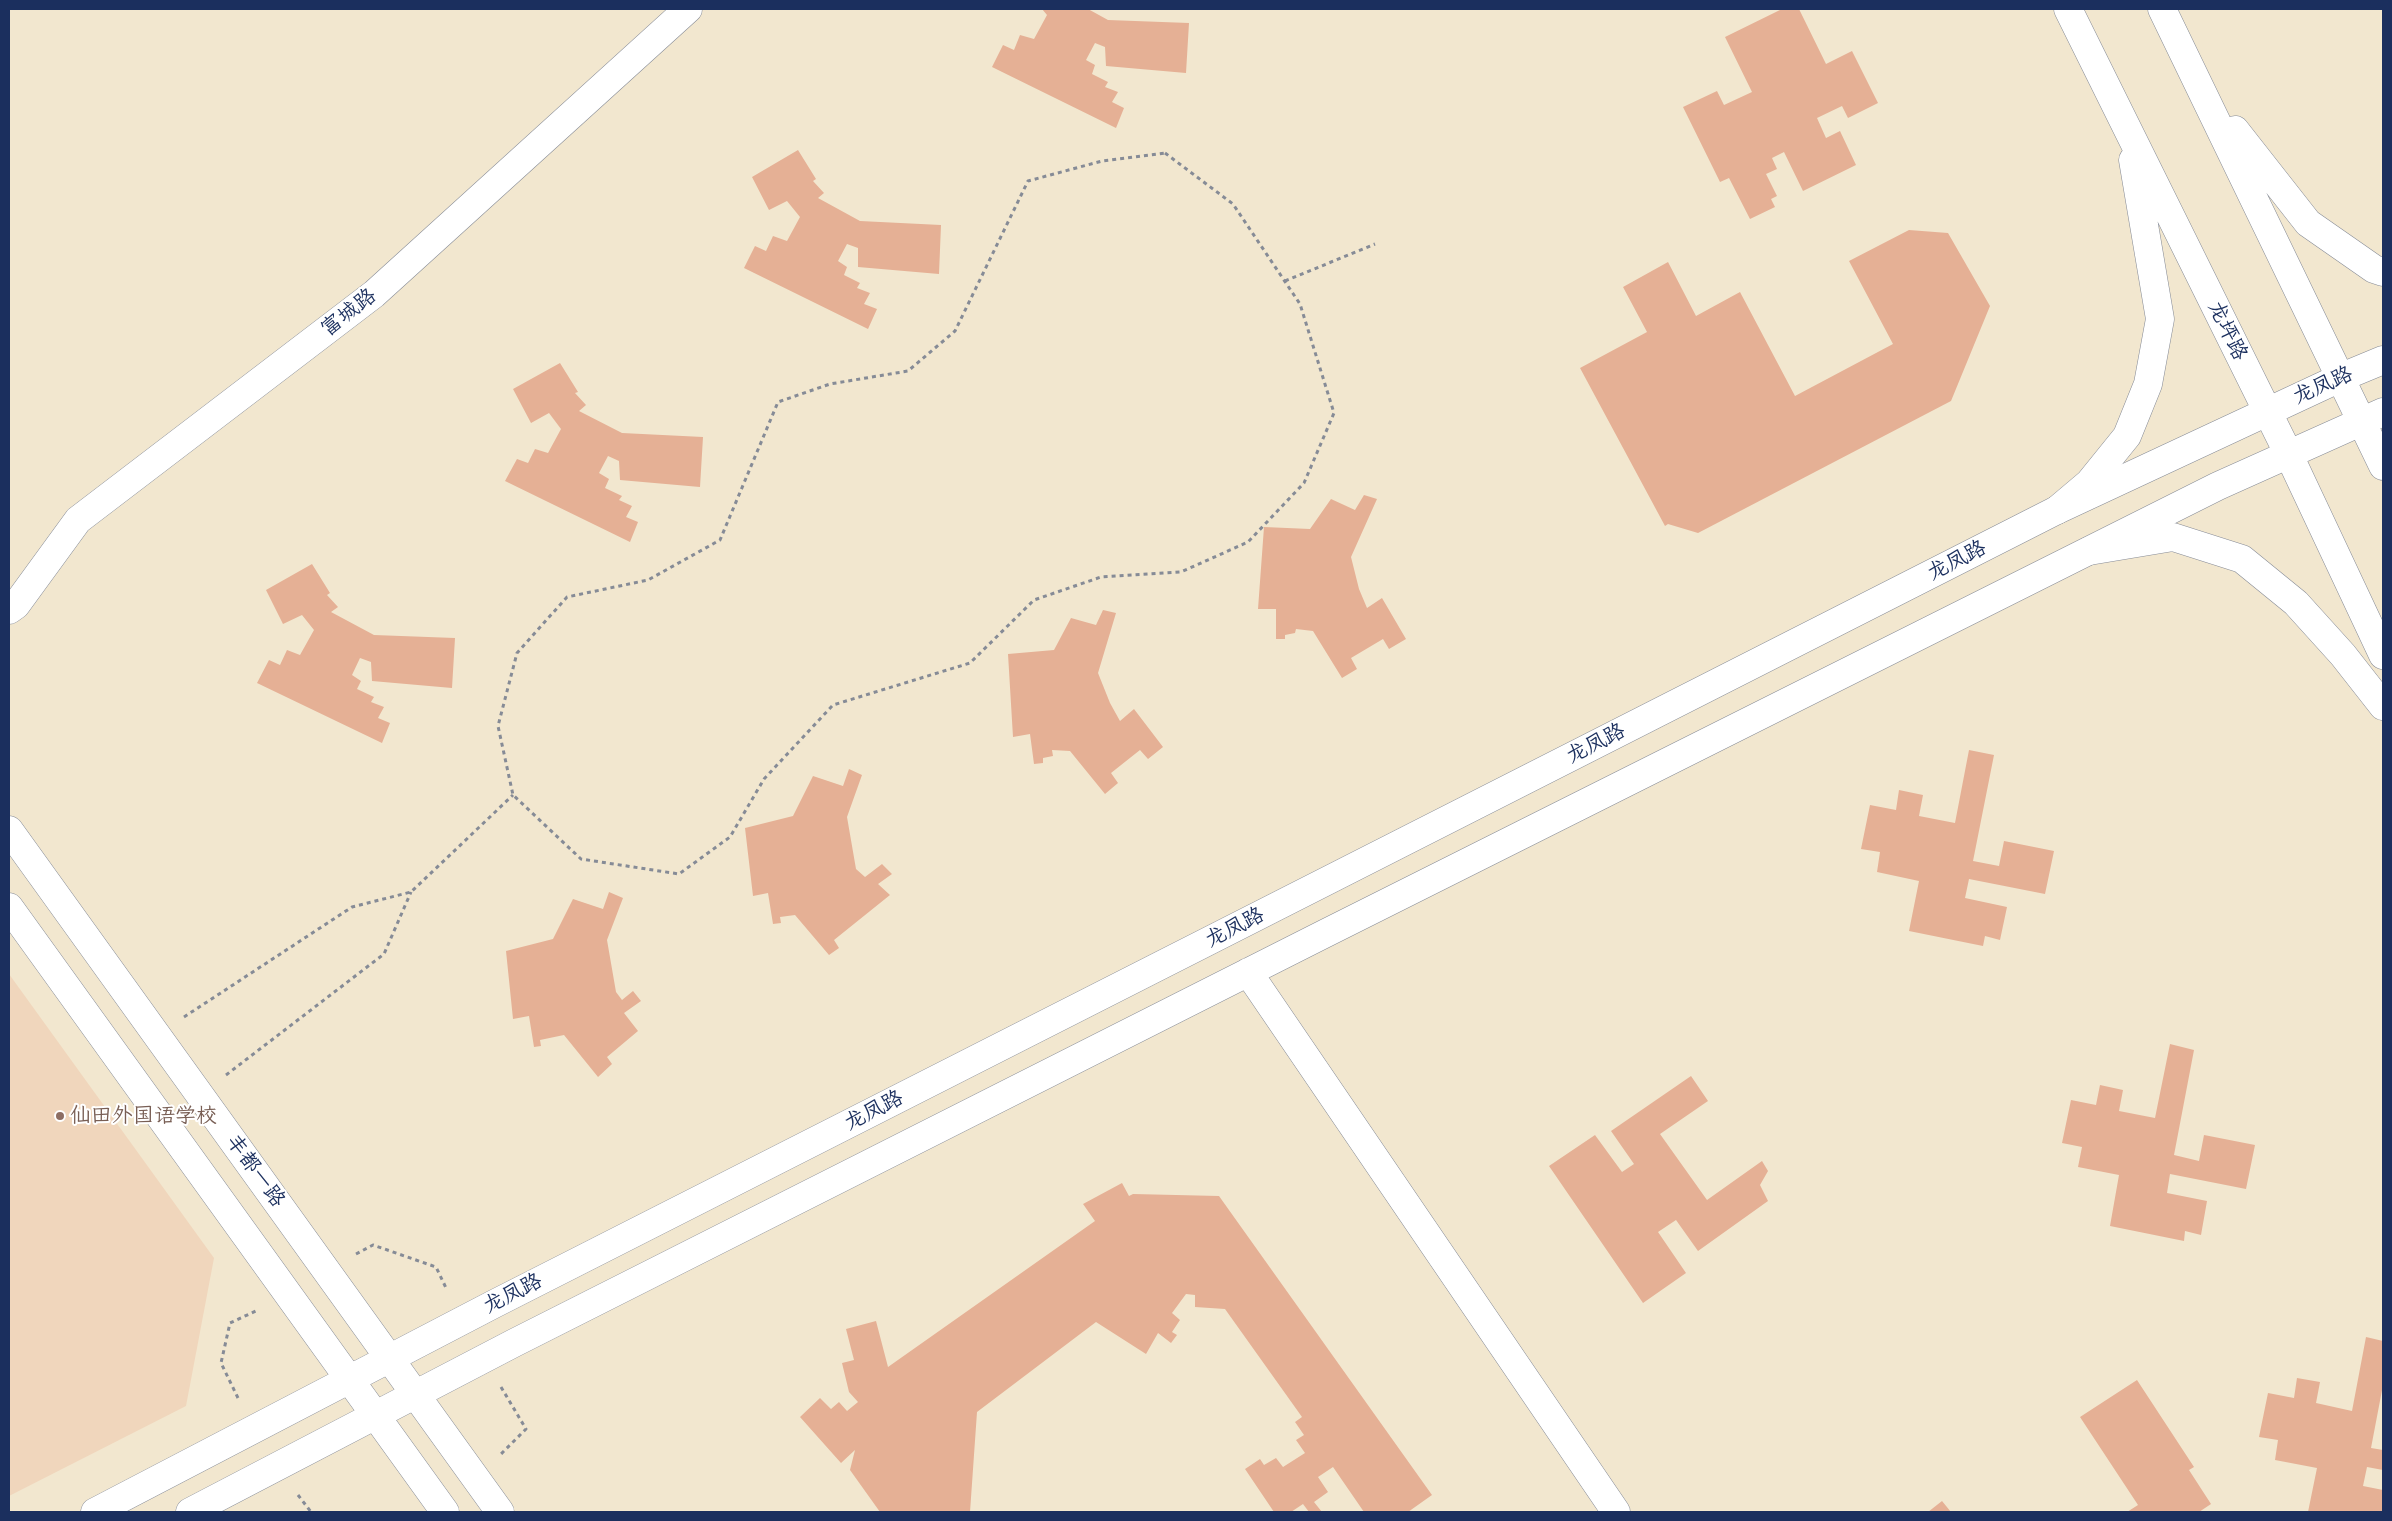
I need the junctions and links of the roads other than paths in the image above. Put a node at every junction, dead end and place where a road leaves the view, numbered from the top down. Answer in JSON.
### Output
{"nodes":[{"id":1,"x":688,"y":9,"type":"edge"},
{"id":2,"x":2068,"y":9,"type":"edge"},
{"id":3,"x":2162,"y":9,"type":"edge"},
{"id":4,"x":2199,"y":85,"type":"junction"},
{"id":5,"x":2128,"y":132,"type":"junction"},
{"id":6,"x":2383,"y":272,"type":"edge"},
{"id":7,"x":2383,"y":360,"type":"edge"},
{"id":8,"x":2342,"y":376,"type":"junction"},
{"id":9,"x":2267,"y":412,"type":"junction"},
{"id":10,"x":2373,"y":416,"type":"edge"},
{"id":11,"x":2289,"y":455,"type":"junction"},
{"id":12,"x":2383,"y":466,"type":"edge"},
{"id":13,"x":2057,"y":510,"type":"junction"},
{"id":14,"x":2089,"y":551,"type":"junction"},
{"id":15,"x":9,"y":610,"type":"edge"},
{"id":16,"x":2383,"y":655,"type":"edge"},
{"id":17,"x":2383,"y":706,"type":"edge"},
{"id":18,"x":9,"y":830,"type":"edge"},
{"id":19,"x":9,"y":907,"type":"edge"},
{"id":20,"x":1248,"y":972,"type":"junction"},
{"id":21,"x":390,"y":1358,"type":"junction"},
{"id":22,"x":350,"y":1379,"type":"junction"},
{"id":23,"x":416,"y":1395,"type":"junction"},
{"id":24,"x":375,"y":1416,"type":"junction"},
{"id":25,"x":96,"y":1512,"type":"edge"},
{"id":26,"x":190,"y":1512,"type":"edge"},
{"id":27,"x":445,"y":1512,"type":"edge"},
{"id":28,"x":500,"y":1512,"type":"edge"},
{"id":29,"x":1616,"y":1512,"type":"edge"}],
"edges":[{"from":1,"to":15,"type":"street","name":"富城路"},
{"from":2,"to":5,"type":"street","name":"龙坪路"},
{"from":3,"to":4,"type":"street"},
{"from":4,"to":6,"type":"street"},
{"from":4,"to":8,"type":"street"},
{"from":5,"to":9,"type":"street","name":"龙坪路"},
{"from":5,"to":13,"type":"street"},
{"from":7,"to":8,"type":"street","name":"龙凤路"},
{"from":8,"to":9,"type":"street","name":"龙凤路"},
{"from":8,"to":10,"type":"street"},
{"from":9,"to":11,"type":"street","name":"龙坪路"},
{"from":9,"to":13,"type":"street","name":"龙凤路"},
{"from":10,"to":11,"type":"street"},
{"from":10,"to":12,"type":"street"},
{"from":11,"to":14,"type":"street"},
{"from":11,"to":16,"type":"street","name":"龙坪路"},
{"from":13,"to":21,"type":"street","name":"龙凤路"},
{"from":14,"to":17,"type":"street"},
{"from":14,"to":20,"type":"street"},
{"from":18,"to":21,"type":"street","name":"丰都一路"},
{"from":19,"to":22,"type":"street"},
{"from":20,"to":23,"type":"street"},
{"from":20,"to":29,"type":"street"},
{"from":21,"to":22,"type":"street","name":"龙凤路"},
{"from":21,"to":23,"type":"street","name":"丰都一路"},
{"from":22,"to":24,"type":"street"},
{"from":22,"to":25,"type":"street","name":"龙凤路"},
{"from":23,"to":24,"type":"street"},
{"from":23,"to":28,"type":"street","name":"丰都一路"},
{"from":24,"to":26,"type":"street"},
{"from":24,"to":27,"type":"street"}]}
